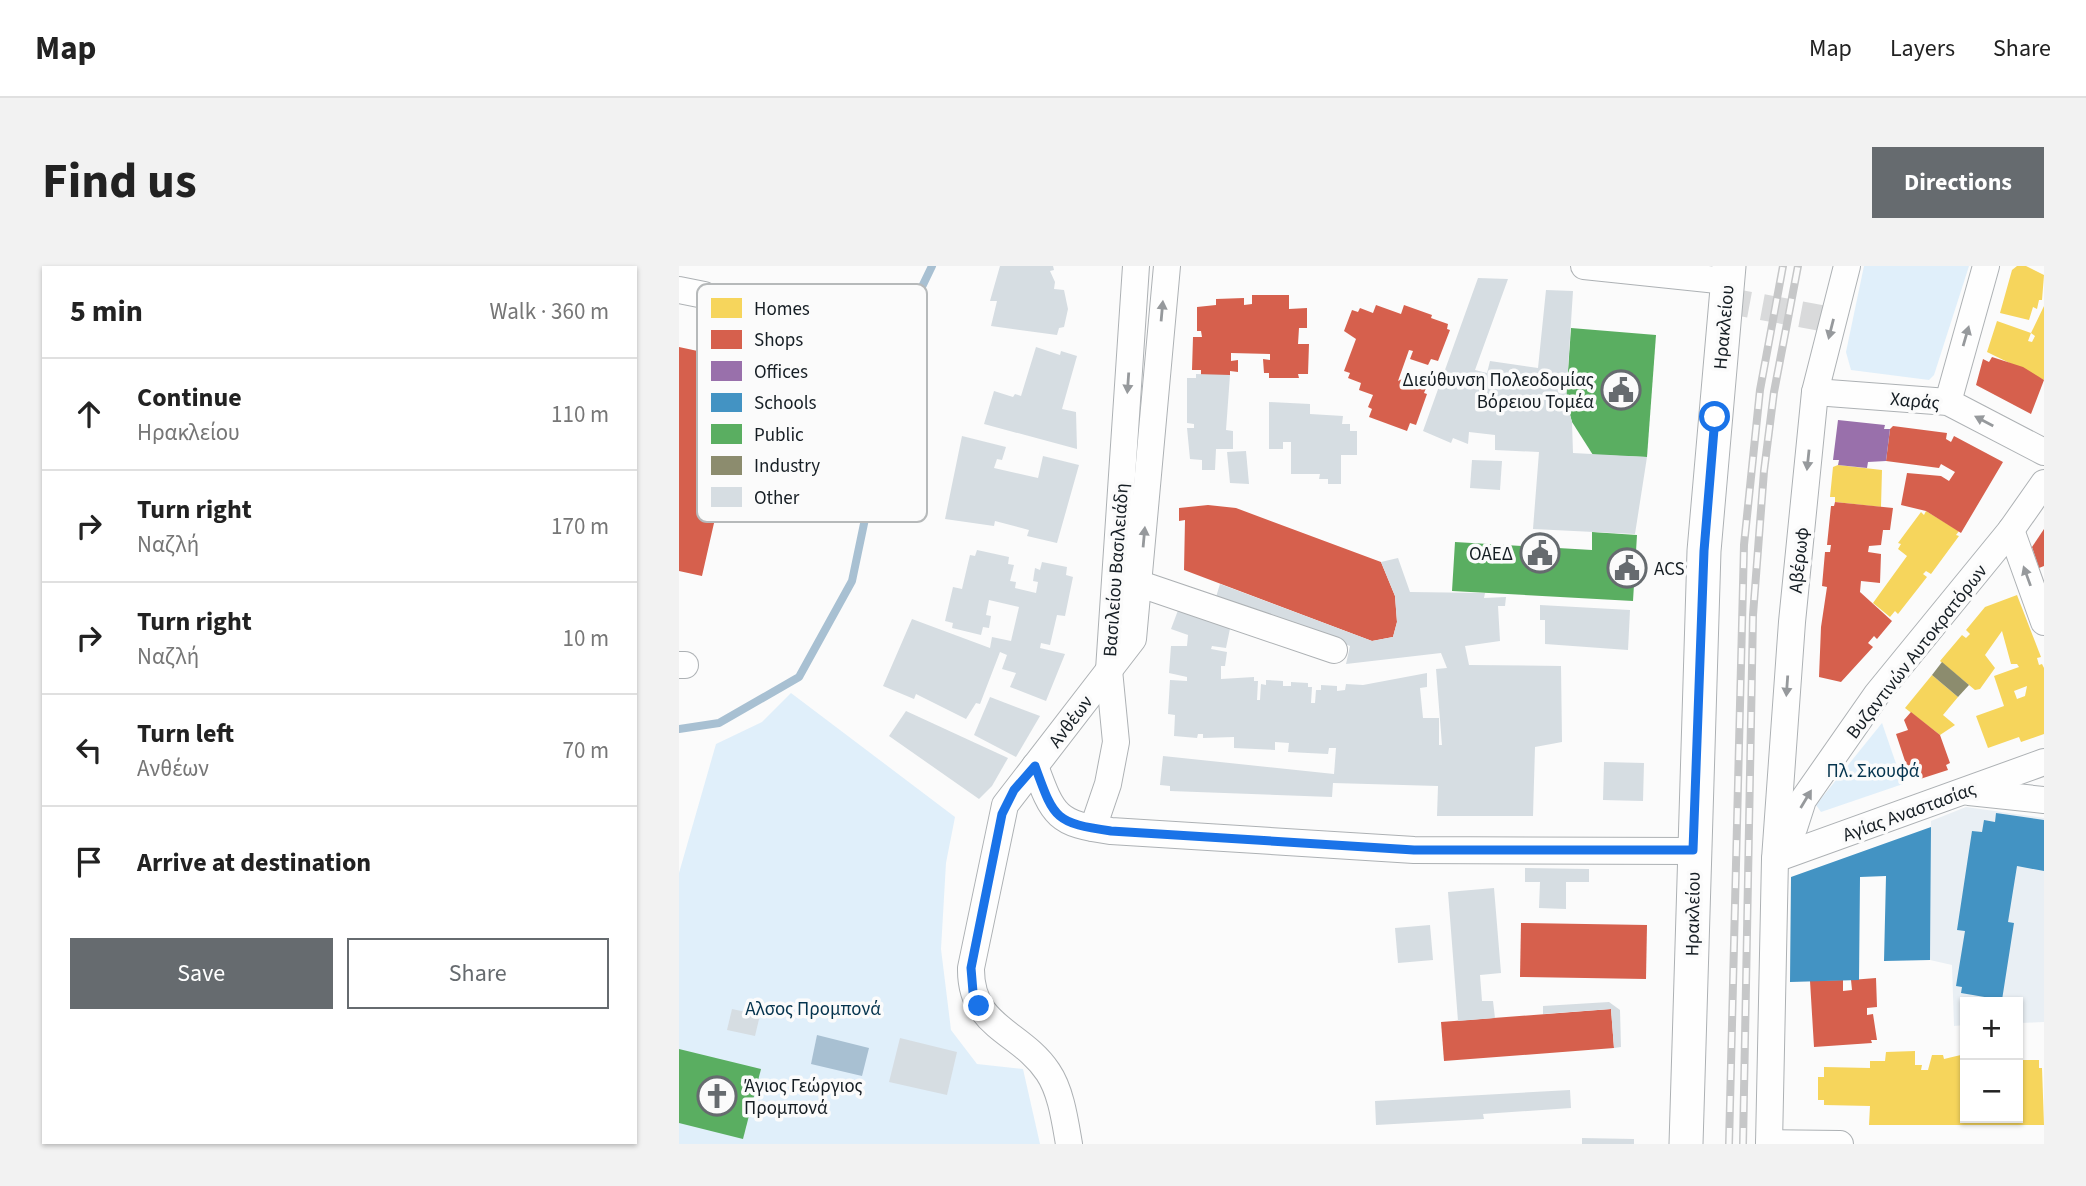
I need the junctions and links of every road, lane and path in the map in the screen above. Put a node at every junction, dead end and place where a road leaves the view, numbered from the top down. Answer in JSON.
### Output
{"nodes":[{"id":1,"x":1136,"y":266,"type":"edge"},
{"id":2,"x":1167,"y":266,"type":"edge"},
{"id":3,"x":1584,"y":266,"type":"edge"},
{"id":4,"x":1847,"y":266,"type":"edge"},
{"id":5,"x":1986,"y":266,"type":"edge"},
{"id":6,"x":1728,"y":274,"type":"edge"},
{"id":7,"x":1815,"y":392,"type":"junction"},
{"id":8,"x":1948,"y":402,"type":"junction"},
{"id":9,"x":2044,"y":452,"type":"edge"},
{"id":10,"x":2042,"y":489,"type":"edge"},
{"id":11,"x":2011,"y":530,"type":"junction"},
{"id":12,"x":1140,"y":584,"type":"junction"},
{"id":13,"x":2044,"y":622,"type":"edge"},
{"id":14,"x":1334,"y":650,"type":"dead end"},
{"id":15,"x":1109,"y":670,"type":"junction"},
{"id":16,"x":2044,"y":762,"type":"edge"},
{"id":17,"x":1035,"y":766,"type":"junction"},
{"id":18,"x":1964,"y":791,"type":"junction"},
{"id":19,"x":2044,"y":800,"type":"edge"},
{"id":20,"x":1093,"y":828,"type":"junction"},
{"id":21,"x":1693,"y":850,"type":"junction"},
{"id":22,"x":1775,"y":859,"type":"junction"},
{"id":23,"x":1769,"y":1143,"type":"edge"},
{"id":24,"x":1069,"y":1144,"type":"edge"},
{"id":25,"x":1686,"y":1144,"type":"edge"},
{"id":26,"x":1840,"y":1144,"type":"edge"}],
"edges":[{"from":1,"to":15,"type":"street","name":"Βασιλείου Βασιλειάδη","one_way":true},
{"from":12,"to":2,"type":"street","name":"Βασιλείου Βασιλειάδη","one_way":true},
{"from":3,"to":6,"type":"street"},
{"from":4,"to":7,"type":"street","name":"Αβέρωφ","one_way":true},
{"from":8,"to":5,"type":"street","one_way":true},
{"from":6,"to":21,"type":"main road","name":"Ηρακλείου"},
{"from":7,"to":8,"type":"street","name":"Χαράς"},
{"from":7,"to":22,"type":"street","name":"Αβέρωφ","one_way":true},
{"from":9,"to":8,"type":"street","name":"Χαράς","one_way":true},
{"from":10,"to":11,"type":"street","name":"Βυζαντινών Αυτοκρατόρων"},
{"from":13,"to":11,"type":"street","one_way":true},
{"from":22,"to":11,"type":"street","name":"Βυζαντινών Αυτοκρατόρων","one_way":true},
{"from":12,"to":14,"type":"street"},
{"from":12,"to":15,"type":"street","name":"Βασιλείου Βασιλειάδη"},
{"from":15,"to":17,"type":"street","name":"Ανθέων"},
{"from":15,"to":20,"type":"street"},
{"from":16,"to":18,"type":"street","name":"Αγίας Αναστασίας"},
{"from":17,"to":20,"type":"street"},
{"from":17,"to":24,"type":"street","name":"Ανθέων"},
{"from":18,"to":19,"type":"street"},
{"from":18,"to":22,"type":"street","name":"Αγίας Αναστασίας"},
{"from":20,"to":21,"type":"street"},
{"from":21,"to":25,"type":"main road","name":"Ηρακλείου"},
{"from":22,"to":23,"type":"street"},
{"from":23,"to":26,"type":"street"}]}
